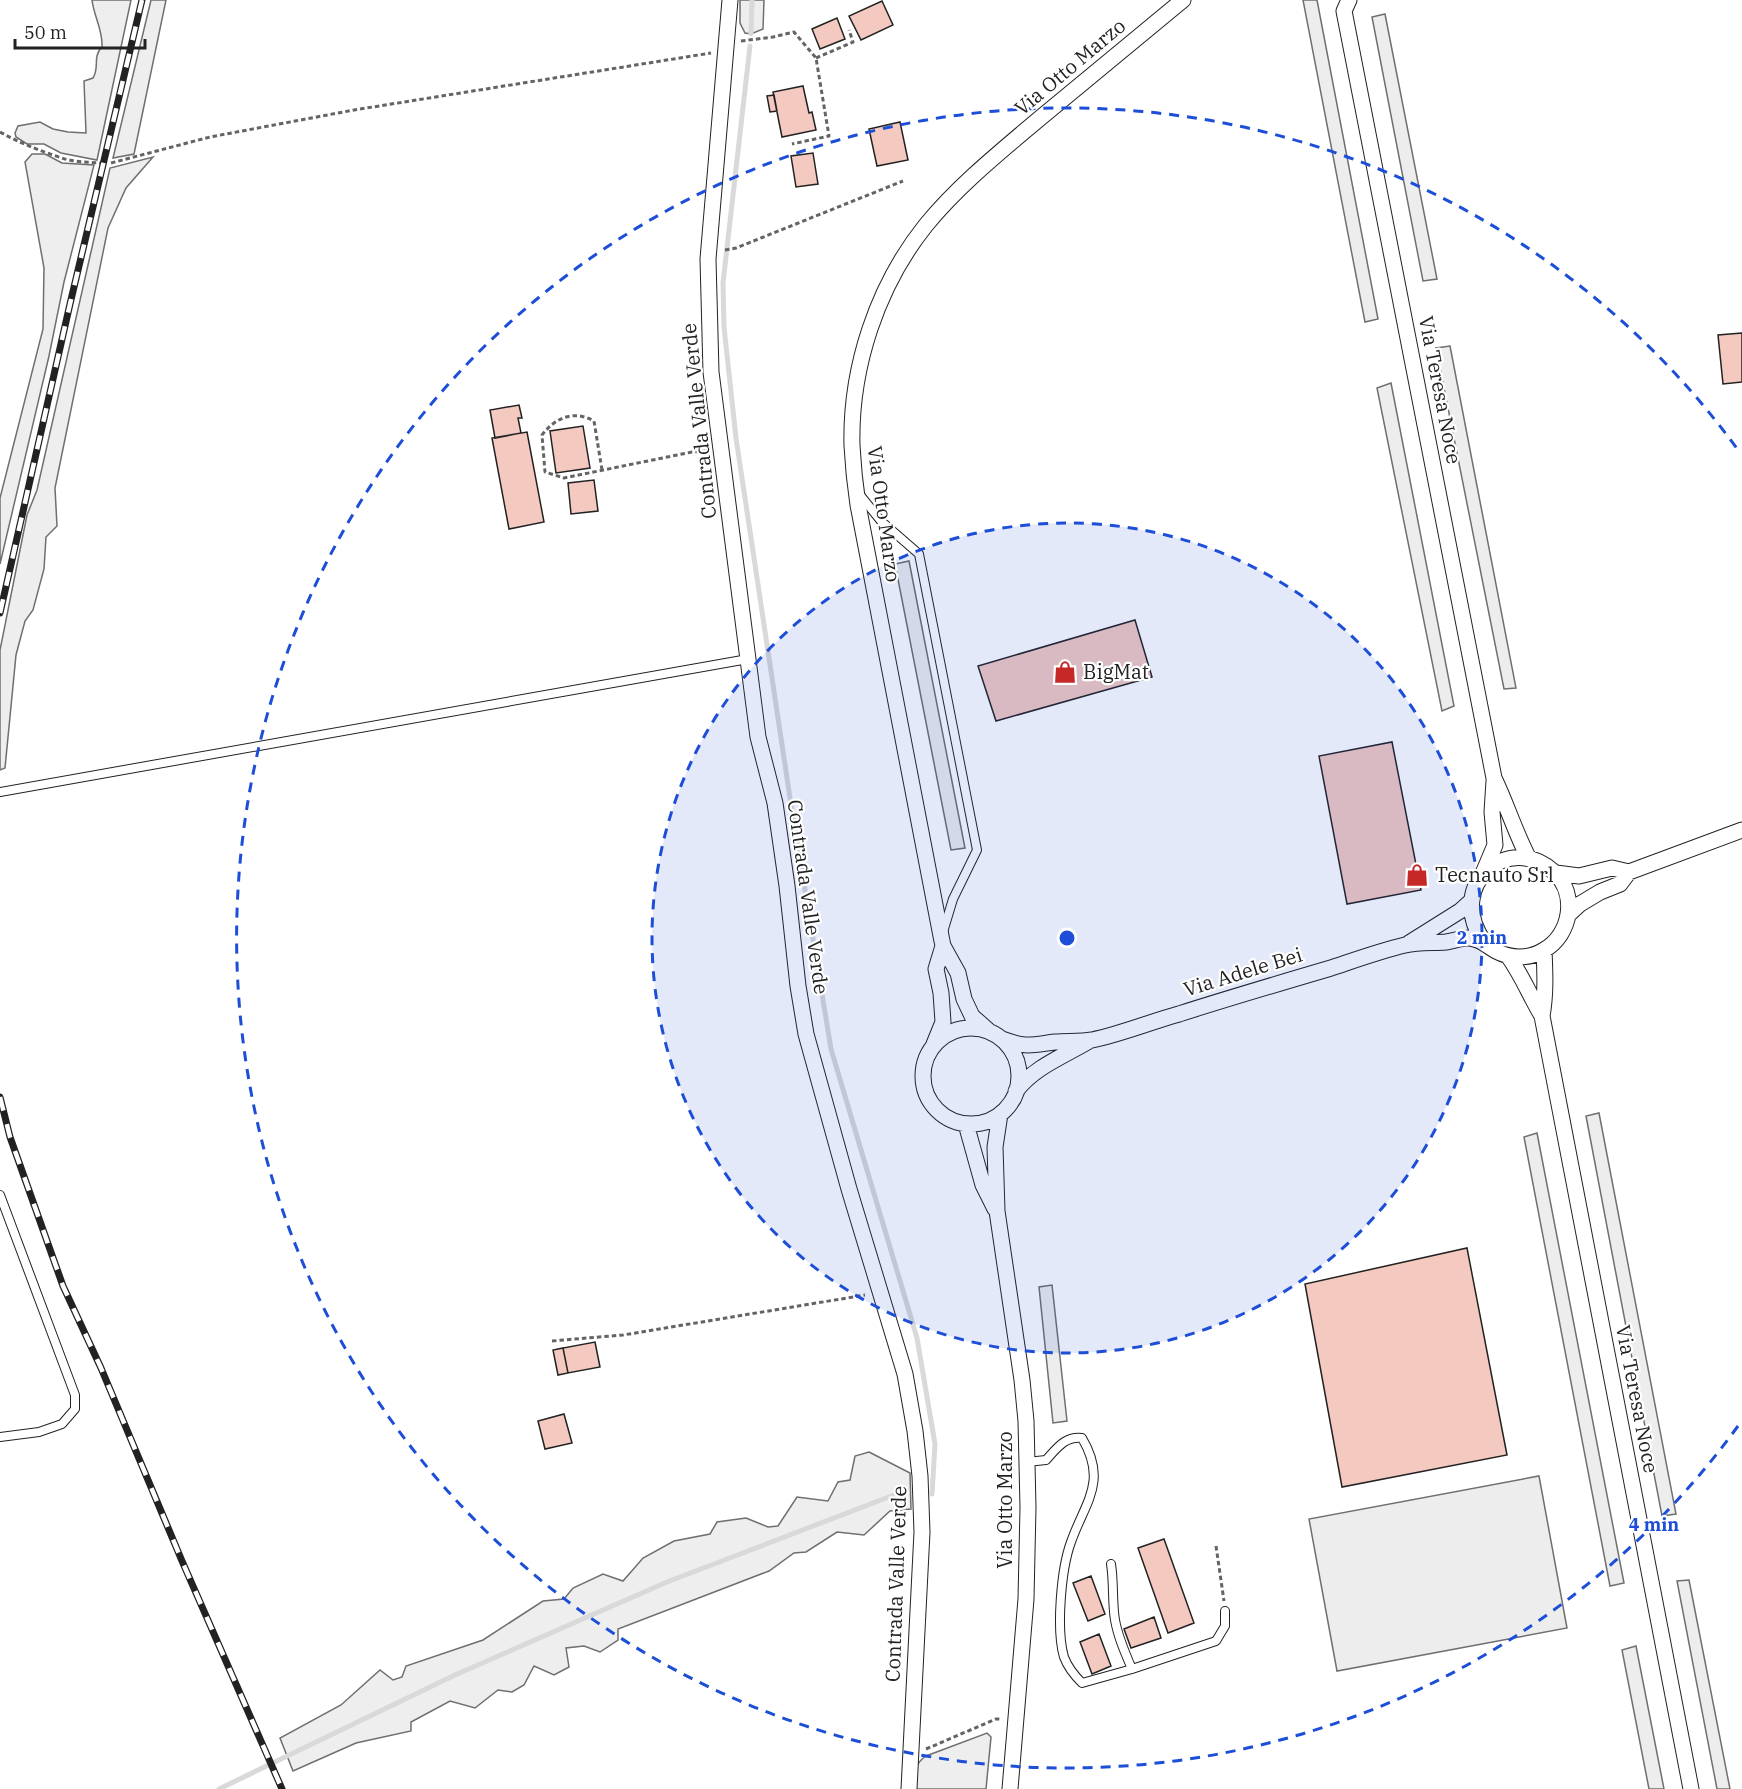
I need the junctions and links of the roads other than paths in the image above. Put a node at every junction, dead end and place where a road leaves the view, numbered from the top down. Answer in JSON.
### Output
{"nodes":[{"id":1,"x":730,"y":0,"type":"edge"},
{"id":2,"x":1183,"y":0,"type":"edge"},
{"id":3,"x":1343,"y":4,"type":"edge"},
{"id":4,"x":856,"y":488,"type":"junction"},
{"id":5,"x":748,"y":659,"type":"junction"},
{"id":6,"x":1494,"y":778,"type":"junction"},
{"id":7,"x":0,"y":792,"type":"edge"},
{"id":8,"x":1742,"y":830,"type":"edge"},
{"id":9,"x":1529,"y":859,"type":"junction"},
{"id":10,"x":1629,"y":872,"type":"junction"},
{"id":11,"x":1556,"y":873,"type":"junction"},
{"id":12,"x":1483,"y":874,"type":"junction"},
{"id":13,"x":1470,"y":902,"type":"junction"},
{"id":14,"x":1568,"y":915,"type":"junction"},
{"id":15,"x":942,"y":941,"type":"junction"},
{"id":16,"x":1484,"y":942,"type":"junction"},
{"id":17,"x":1406,"y":945,"type":"junction"},
{"id":18,"x":1544,"y":950,"type":"junction"},
{"id":19,"x":1508,"y":956,"type":"junction"},
{"id":20,"x":1542,"y":1016,"type":"junction"},
{"id":21,"x":989,"y":1031,"type":"junction"},
{"id":22,"x":1002,"y":1039,"type":"junction"},
{"id":23,"x":1091,"y":1040,"type":"junction"},
{"id":24,"x":934,"y":1044,"type":"junction"},
{"id":25,"x":1016,"y":1091,"type":"junction"},
{"id":26,"x":1000,"y":1114,"type":"junction"},
{"id":27,"x":966,"y":1124,"type":"junction"},
{"id":28,"x":0,"y":1195,"type":"edge"},
{"id":29,"x":997,"y":1211,"type":"junction"},
{"id":30,"x":0,"y":1437,"type":"edge"},
{"id":31,"x":1027,"y":1462,"type":"junction"},
{"id":32,"x":1111,"y":1564,"type":"dead end"},
{"id":33,"x":1225,"y":1611,"type":"road end"},
{"id":34,"x":1132,"y":1669,"type":"junction"},
{"id":35,"x":909,"y":1789,"type":"edge"},
{"id":36,"x":1010,"y":1789,"type":"edge"},
{"id":37,"x":1690,"y":1789,"type":"edge"}],
"edges":[{"from":1,"to":5,"type":"street","name":"Contrada Valle Verde"},
{"from":2,"to":4,"type":"street","name":"Via Otto Marzo"},
{"from":3,"to":6,"type":"street","name":"Via Teresa Noce"},
{"from":4,"to":15,"type":"street","name":"Via Otto Marzo"},
{"from":4,"to":15,"type":"lane"},
{"from":5,"to":7,"type":"lane"},
{"from":5,"to":35,"type":"street","name":"Contrada Valle Verde"},
{"from":6,"to":9,"type":"street","name":"Via Teresa Noce"},
{"from":6,"to":12,"type":"street","name":"Via Teresa Noce"},
{"from":8,"to":10,"type":"street"},
{"from":9,"to":11,"type":"street"},
{"from":9,"to":12,"type":"street"},
{"from":10,"to":11,"type":"street"},
{"from":10,"to":14,"type":"street"},
{"from":11,"to":14,"type":"street"},
{"from":12,"to":13,"type":"street"},
{"from":13,"to":16,"type":"street"},
{"from":13,"to":17,"type":"street","name":"Via Adele Bei"},
{"from":14,"to":18,"type":"street"},
{"from":15,"to":21,"type":"street","name":"Via Otto Marzo"},
{"from":15,"to":24,"type":"street","name":"Via Otto Marzo"},
{"from":16,"to":17,"type":"street","name":"Via Adele Bei"},
{"from":16,"to":19,"type":"street"},
{"from":17,"to":23,"type":"street","name":"Via Adele Bei"},
{"from":18,"to":19,"type":"street"},
{"from":18,"to":20,"type":"street","name":"Via Teresa Noce"},
{"from":19,"to":20,"type":"street","name":"Via Teresa Noce"},
{"from":20,"to":37,"type":"street","name":"Via Teresa Noce"},
{"from":21,"to":22,"type":"street"},
{"from":21,"to":24,"type":"street"},
{"from":22,"to":23,"type":"street"},
{"from":22,"to":25,"type":"street"},
{"from":23,"to":25,"type":"street"},
{"from":24,"to":27,"type":"street"},
{"from":25,"to":26,"type":"street"},
{"from":26,"to":27,"type":"street"},
{"from":26,"to":29,"type":"street","name":"Via Otto Marzo"},
{"from":27,"to":29,"type":"street","name":"Via Otto Marzo"},
{"from":28,"to":30,"type":"lane"},
{"from":29,"to":31,"type":"street","name":"Via Otto Marzo"},
{"from":31,"to":34,"type":"lane"},
{"from":31,"to":36,"type":"street","name":"Via Otto Marzo"},
{"from":32,"to":34,"type":"lane"},
{"from":33,"to":34,"type":"lane"}]}
